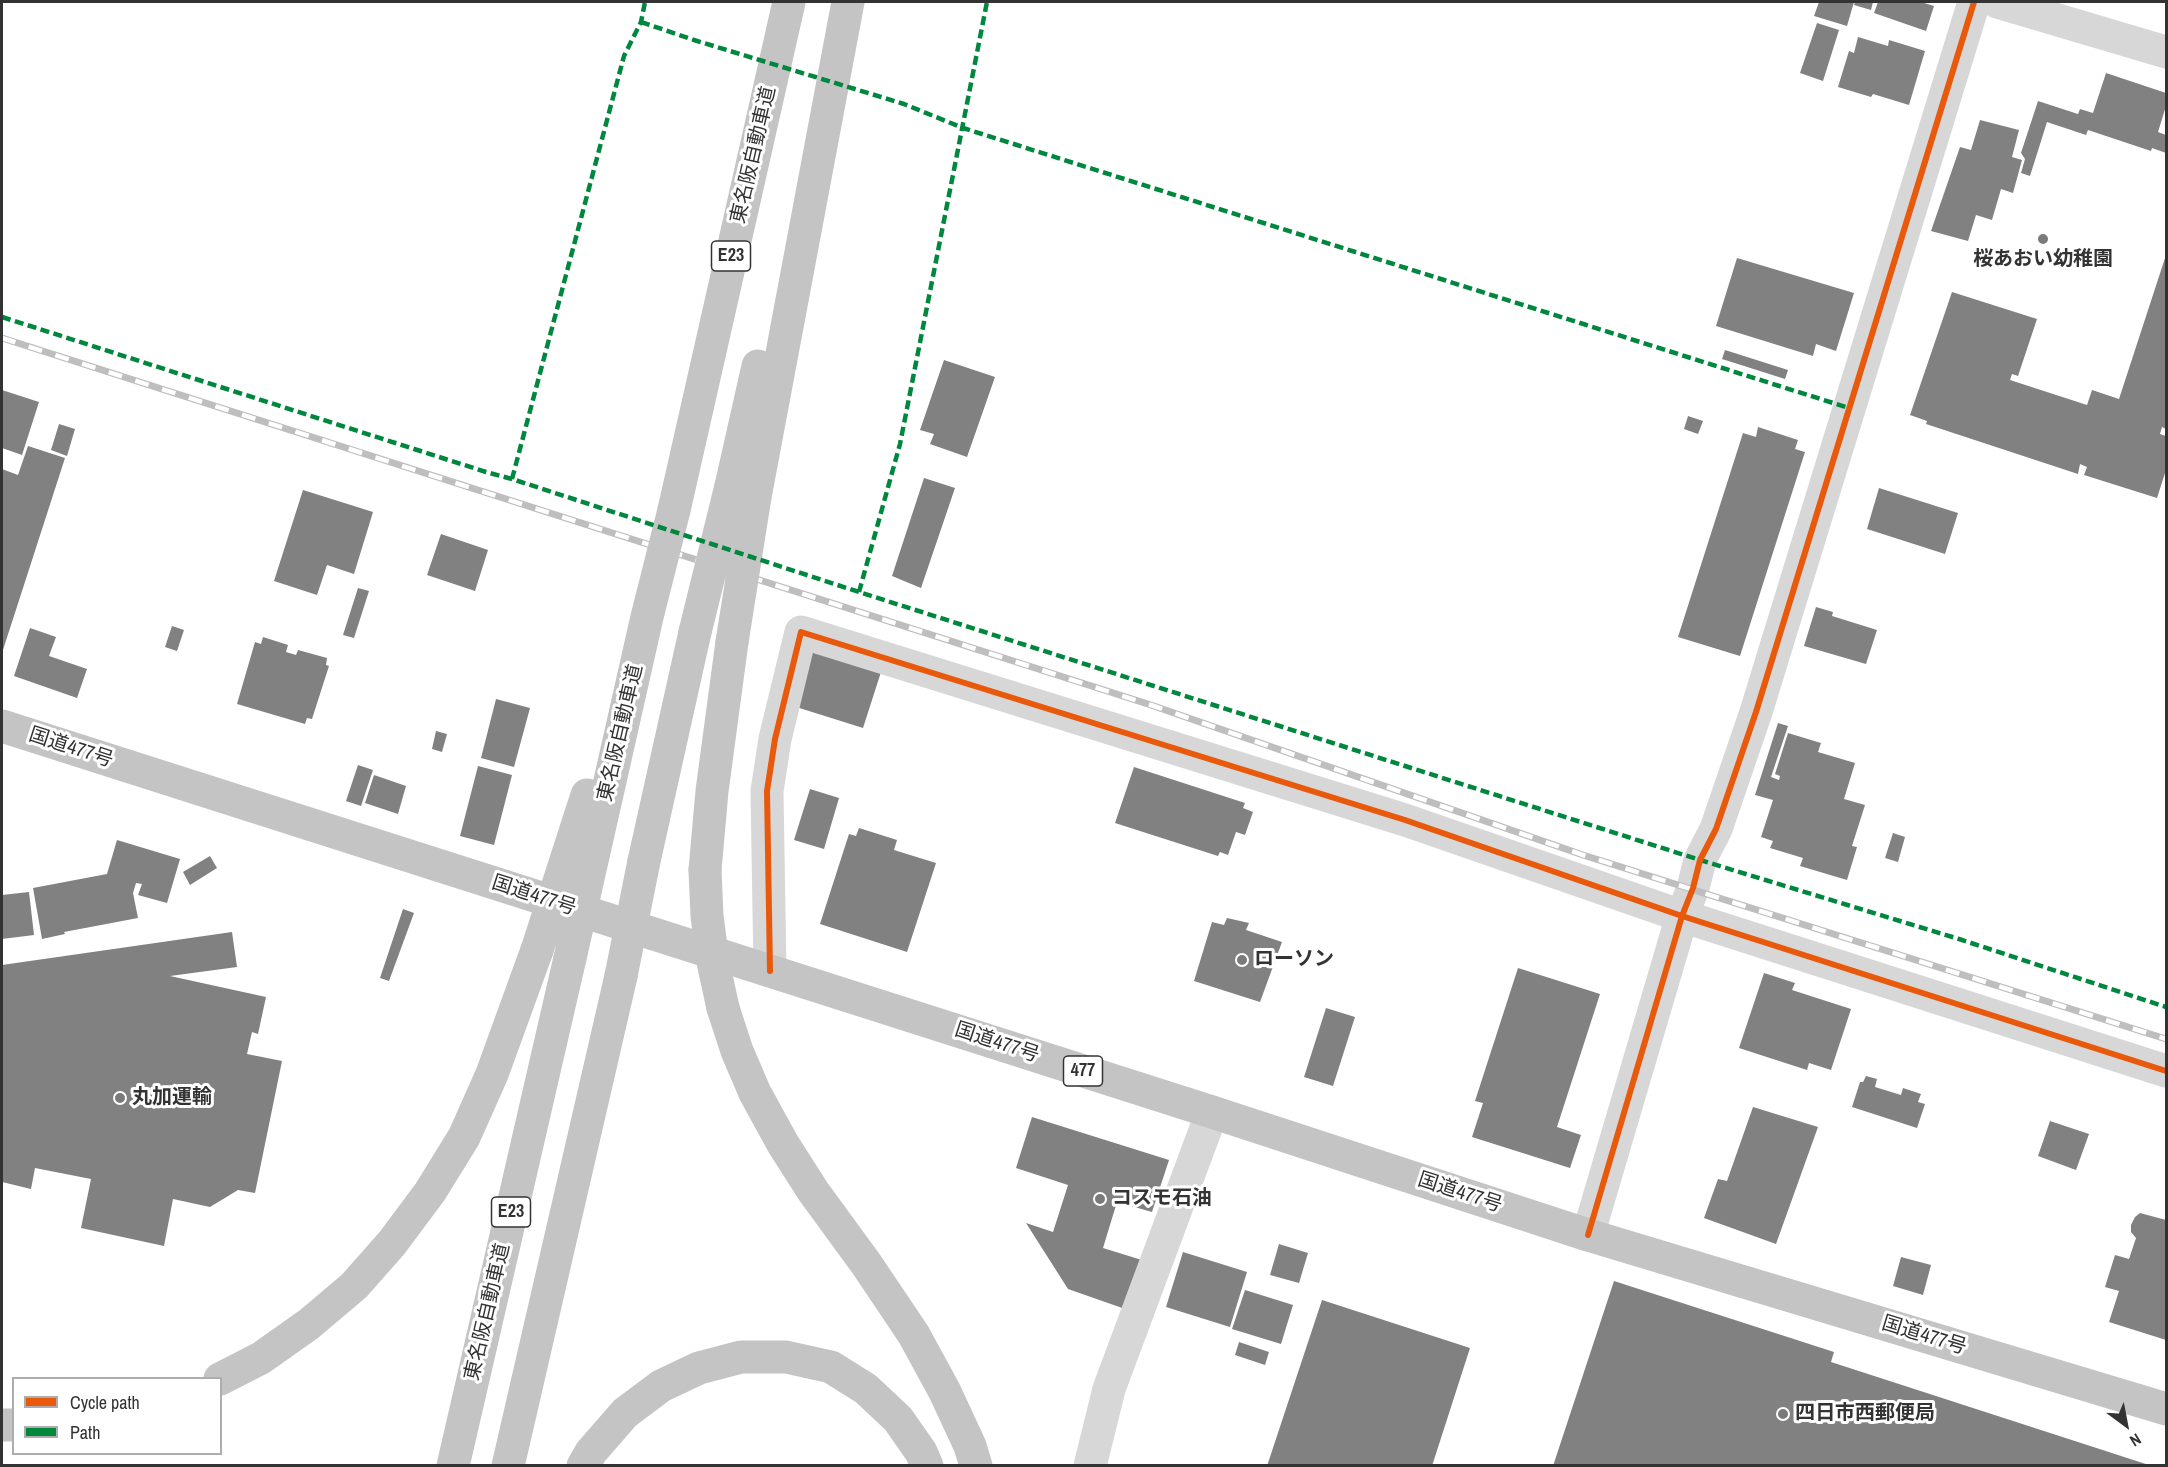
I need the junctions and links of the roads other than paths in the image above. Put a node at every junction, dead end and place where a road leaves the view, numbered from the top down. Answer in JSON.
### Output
{"nodes":[{"id":1,"x":789,"y":2,"type":"edge"},
{"id":2,"x":838,"y":2,"type":"edge"},
{"id":3,"x":848,"y":2,"type":"edge"},
{"id":4,"x":1974,"y":2,"type":"edge"},
{"id":5,"x":1997,"y":2,"type":"edge"},
{"id":6,"x":2166,"y":52,"type":"edge"},
{"id":7,"x":743,"y":491,"type":"junction"},
{"id":8,"x":647,"y":617,"type":"junction"},
{"id":9,"x":2,"y":726,"type":"edge"},
{"id":10,"x":1682,"y":916,"type":"junction"},
{"id":11,"x":770,"y":971,"type":"junction"},
{"id":12,"x":2166,"y":1071,"type":"edge"},
{"id":13,"x":1212,"y":1112,"type":"junction"},
{"id":14,"x":1588,"y":1235,"type":"junction"},
{"id":15,"x":222,"y":1378,"type":"edge"},
{"id":16,"x":2166,"y":1409,"type":"edge"},
{"id":17,"x":453,"y":1466,"type":"edge"},
{"id":18,"x":508,"y":1466,"type":"edge"},
{"id":19,"x":583,"y":1466,"type":"edge"},
{"id":20,"x":927,"y":1466,"type":"edge"},
{"id":21,"x":976,"y":1466,"type":"edge"},
{"id":22,"x":1090,"y":1466,"type":"edge"}],
"edges":[{"from":1,"to":8,"type":"highway","name":"東名阪自動車道","number":"E23","bridge":true},
{"from":2,"to":7,"type":"highway","number":"E23"},
{"from":3,"to":7,"type":"highway"},
{"from":4,"to":10,"type":"street"},
{"from":5,"to":6,"type":"street"},
{"from":7,"to":18,"type":"highway","bridge":true},
{"from":7,"to":21,"type":"highway","bridge":true},
{"from":8,"to":15,"type":"highway","bridge":true},
{"from":8,"to":17,"type":"highway","name":"東名阪自動車道","number":"E23","bridge":true},
{"from":9,"to":11,"type":"highway","name":"国道477号","number":"477"},
{"from":10,"to":11,"type":"street"},
{"from":10,"to":12,"type":"street"},
{"from":10,"to":14,"type":"street"},
{"from":11,"to":13,"type":"highway","name":"国道477号","number":"477"},
{"from":13,"to":14,"type":"highway","name":"国道477号","number":"477"},
{"from":13,"to":22,"type":"street"},
{"from":14,"to":16,"type":"highway","name":"国道477号","number":"477"},
{"from":19,"to":20,"type":"highway"}]}
